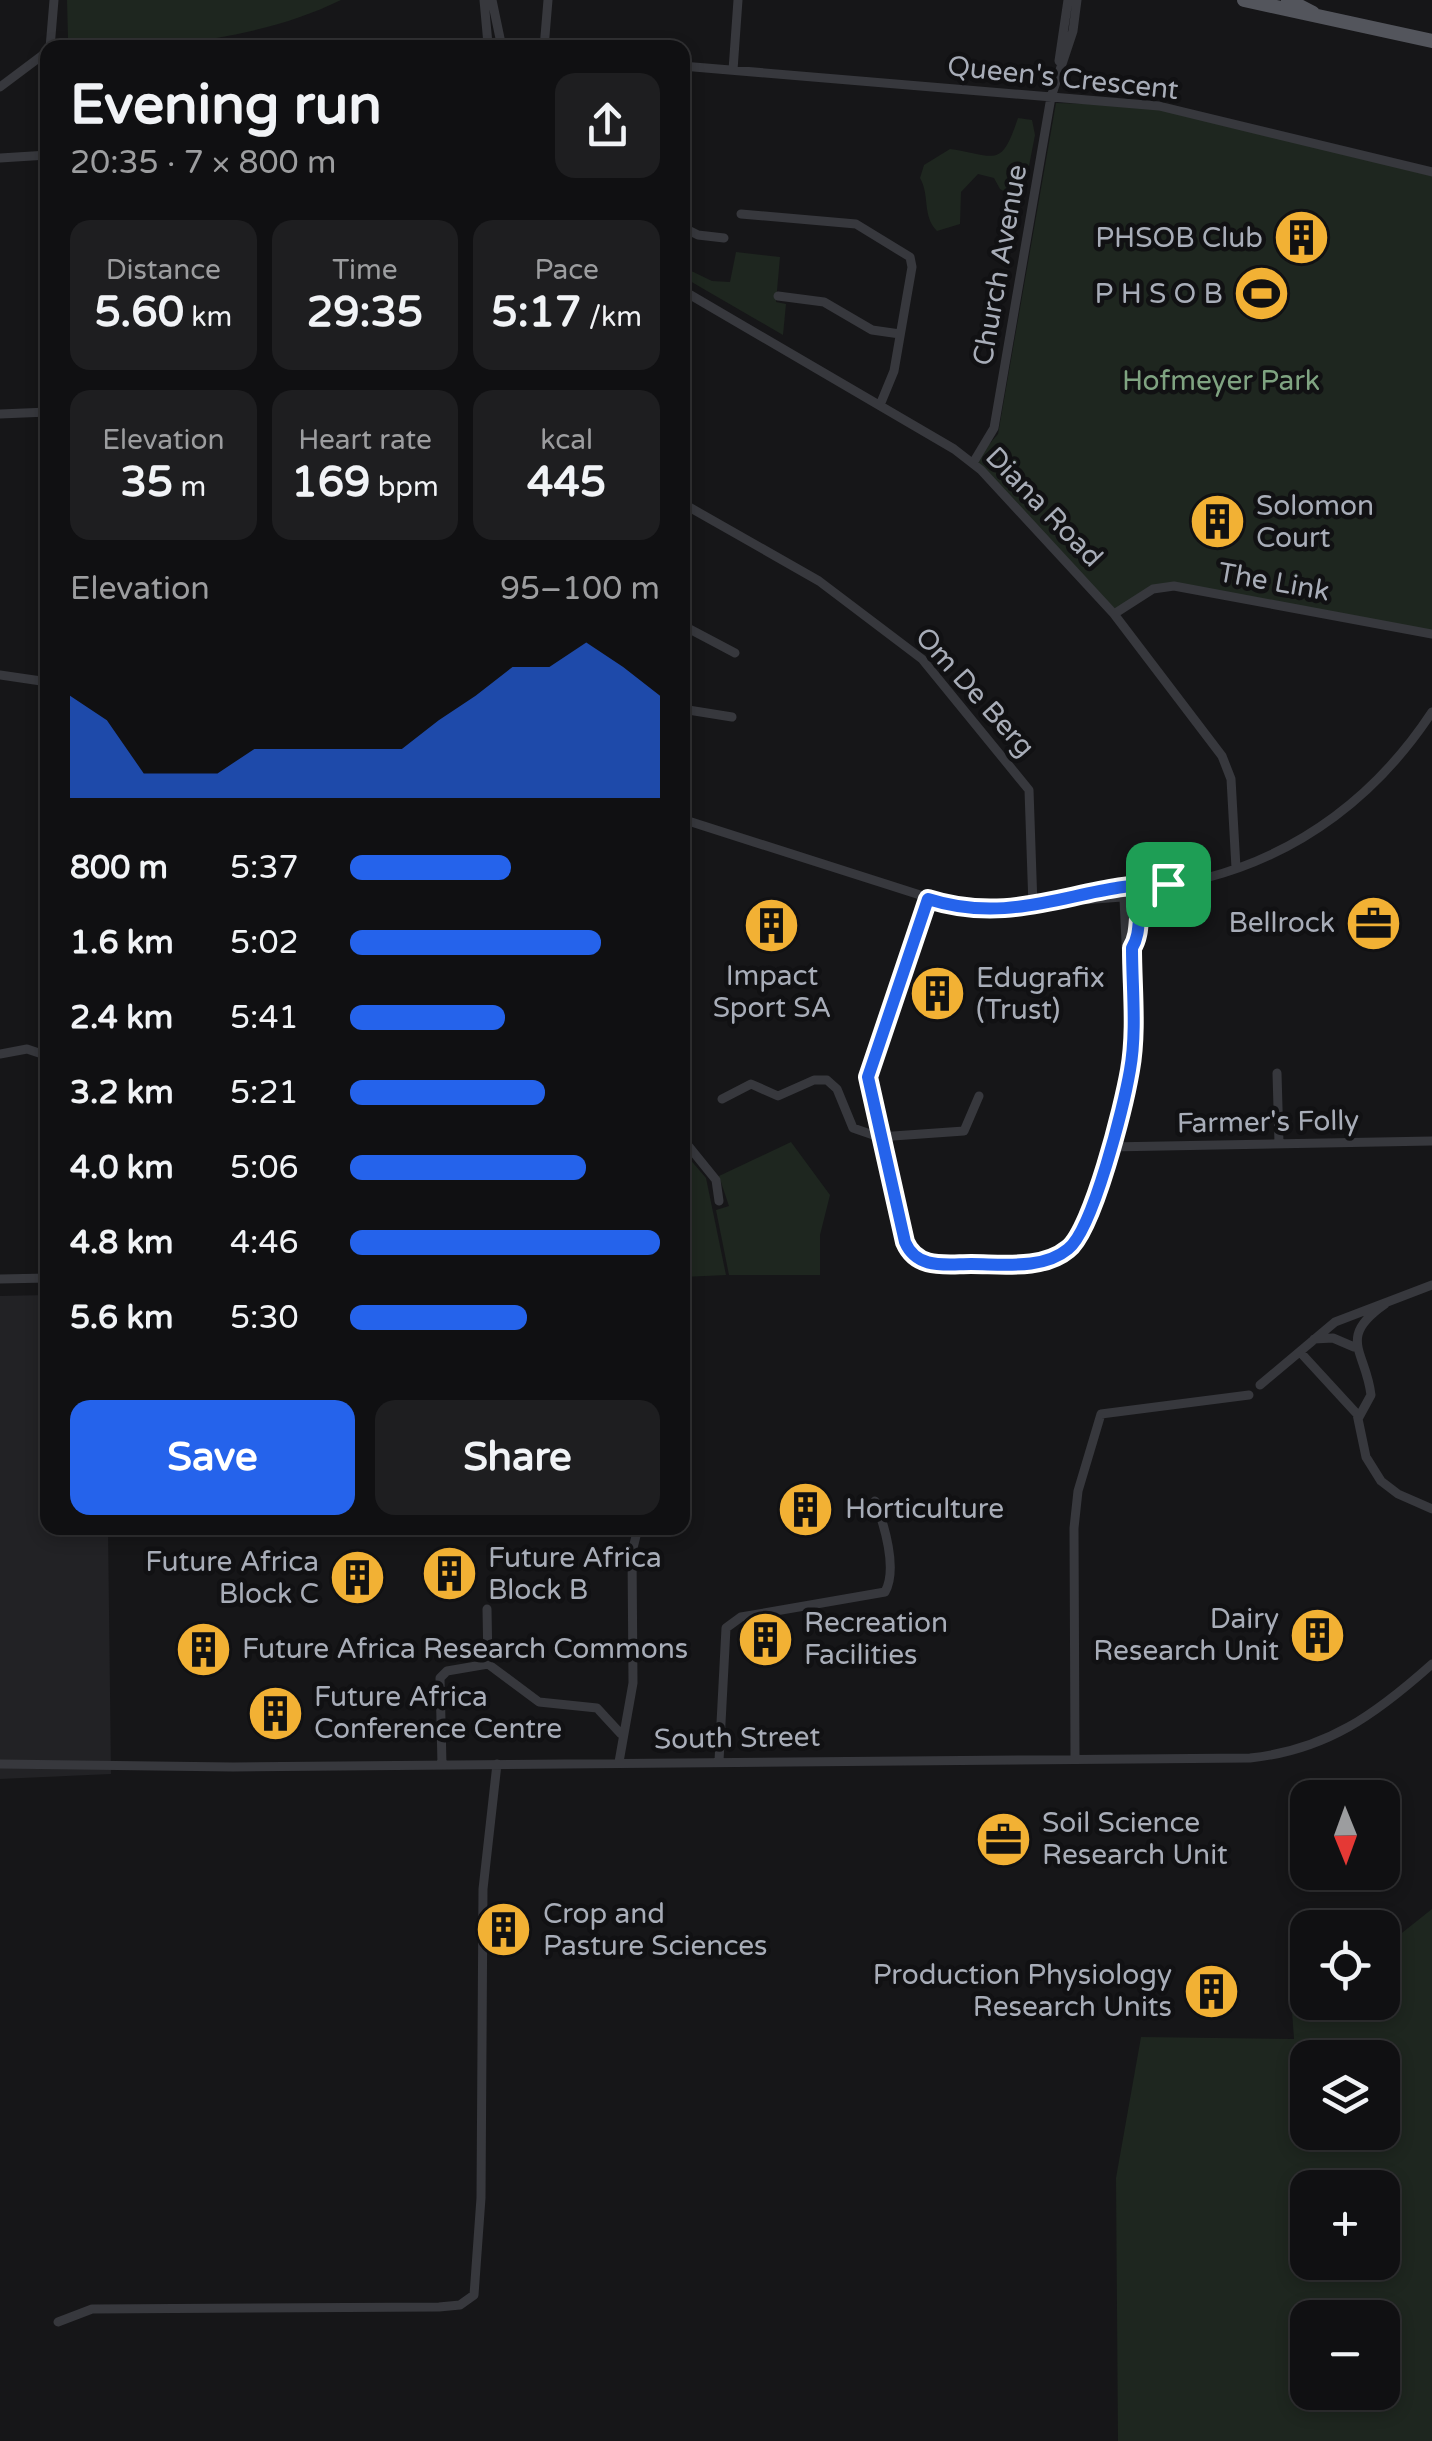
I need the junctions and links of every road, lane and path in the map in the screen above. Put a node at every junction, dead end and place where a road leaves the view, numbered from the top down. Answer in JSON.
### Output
{"nodes":[{"id":1,"x":54,"y":0,"type":"edge"},
{"id":2,"x":484,"y":0,"type":"edge"},
{"id":3,"x":492,"y":0,"type":"edge"},
{"id":4,"x":548,"y":0,"type":"edge"},
{"id":5,"x":738,"y":0,"type":"edge"},
{"id":6,"x":1068,"y":0,"type":"edge"},
{"id":7,"x":1078,"y":0,"type":"edge"},
{"id":8,"x":1244,"y":0,"type":"edge"},
{"id":9,"x":1288,"y":0,"type":"edge"},
{"id":10,"x":1313,"y":13,"type":"junction"},
{"id":11,"x":50,"y":40,"type":"edge"},
{"id":12,"x":486,"y":40,"type":"edge"},
{"id":13,"x":503,"y":40,"type":"edge"},
{"id":14,"x":545,"y":40,"type":"edge"},
{"id":15,"x":1432,"y":41,"type":"edge"},
{"id":16,"x":40,"y":56,"type":"edge"},
{"id":17,"x":690,"y":67,"type":"edge"},
{"id":18,"x":1059,"y":68,"type":"junction"},
{"id":19,"x":732,"y":70,"type":"junction"},
{"id":20,"x":0,"y":87,"type":"edge"},
{"id":21,"x":1052,"y":97,"type":"junction"},
{"id":22,"x":40,"y":156,"type":"edge"},
{"id":23,"x":0,"y":158,"type":"edge"},
{"id":24,"x":1432,"y":172,"type":"edge"},
{"id":25,"x":740,"y":214,"type":"dead end"},
{"id":26,"x":690,"y":230,"type":"edge"},
{"id":27,"x":724,"y":238,"type":"dead end"},
{"id":28,"x":690,"y":295,"type":"edge"},
{"id":29,"x":778,"y":296,"type":"dead end"},
{"id":30,"x":900,"y":334,"type":"junction"},
{"id":31,"x":880,"y":405,"type":"junction"},
{"id":32,"x":0,"y":410,"type":"edge"},
{"id":33,"x":40,"y":412,"type":"edge"},
{"id":34,"x":973,"y":463,"type":"junction"},
{"id":35,"x":690,"y":508,"type":"edge"},
{"id":36,"x":1114,"y":614,"type":"junction"},
{"id":37,"x":690,"y":629,"type":"edge"},
{"id":38,"x":1432,"y":634,"type":"edge"},
{"id":39,"x":735,"y":653,"type":"dead end"},
{"id":40,"x":0,"y":675,"type":"edge"},
{"id":41,"x":40,"y":681,"type":"edge"},
{"id":42,"x":1432,"y":712,"type":"edge"},
{"id":43,"x":690,"y":713,"type":"edge"},
{"id":44,"x":732,"y":717,"type":"dead end"},
{"id":45,"x":690,"y":822,"type":"edge"},
{"id":46,"x":1236,"y":868,"type":"junction"},
{"id":47,"x":1168,"y":884,"type":"junction"},
{"id":48,"x":1145,"y":892,"type":"junction"},
{"id":49,"x":1127,"y":894,"type":"junction"},
{"id":50,"x":928,"y":899,"type":"junction"},
{"id":51,"x":1033,"y":906,"type":"junction"},
{"id":52,"x":1129,"y":948,"type":"junction"},
{"id":53,"x":0,"y":1054,"type":"edge"},
{"id":54,"x":40,"y":1054,"type":"edge"},
{"id":55,"x":1277,"y":1073,"type":"dead end"},
{"id":56,"x":980,"y":1096,"type":"dead end"},
{"id":57,"x":722,"y":1099,"type":"dead end"},
{"id":58,"x":879,"y":1137,"type":"junction"},
{"id":59,"x":1431,"y":1140,"type":"edge"},
{"id":60,"x":1279,"y":1143,"type":"junction"},
{"id":61,"x":1109,"y":1146,"type":"junction"},
{"id":62,"x":690,"y":1148,"type":"edge"},
{"id":63,"x":719,"y":1201,"type":"dead end"},
{"id":64,"x":40,"y":1278,"type":"edge"},
{"id":65,"x":0,"y":1279,"type":"edge"},
{"id":66,"x":1432,"y":1285,"type":"edge"},
{"id":67,"x":1395,"y":1297,"type":"junction"},
{"id":68,"x":1313,"y":1339,"type":"junction"},
{"id":69,"x":1354,"y":1347,"type":"junction"},
{"id":70,"x":1300,"y":1352,"type":"junction"},
{"id":71,"x":1260,"y":1385,"type":"dead end"},
{"id":72,"x":1249,"y":1395,"type":"dead end"},
{"id":73,"x":1358,"y":1417,"type":"junction"},
{"id":74,"x":875,"y":1501,"type":"dead end"},
{"id":75,"x":1432,"y":1509,"type":"edge"},
{"id":76,"x":636,"y":1535,"type":"edge"},
{"id":77,"x":487,"y":1609,"type":"dead end"},
{"id":78,"x":488,"y":1664,"type":"junction"},
{"id":79,"x":1432,"y":1664,"type":"edge"},
{"id":80,"x":621,"y":1734,"type":"junction"},
{"id":81,"x":1075,"y":1759,"type":"junction"},
{"id":82,"x":719,"y":1761,"type":"junction"},
{"id":83,"x":619,"y":1762,"type":"junction"},
{"id":84,"x":0,"y":1764,"type":"edge"},
{"id":85,"x":497,"y":1764,"type":"junction"},
{"id":86,"x":442,"y":1765,"type":"junction"},
{"id":87,"x":58,"y":2322,"type":"dead end"}],
"edges":[{"from":1,"to":11,"type":"street"},
{"from":2,"to":12,"type":"street"},
{"from":3,"to":13,"type":"street"},
{"from":4,"to":14,"type":"street"},
{"from":5,"to":19,"type":"street"},
{"from":6,"to":18,"type":"street","name":"Church Avenue"},
{"from":7,"to":18,"type":"street","name":"Church Avenue"},
{"from":8,"to":10,"type":"main road"},
{"from":9,"to":10,"type":"main road"},
{"from":10,"to":15,"type":"main road"},
{"from":16,"to":20,"type":"street"},
{"from":17,"to":19,"type":"street","name":"Queen's Crescent"},
{"from":18,"to":21,"type":"street","name":"Church Avenue"},
{"from":19,"to":21,"type":"street","name":"Queen's Crescent"},
{"from":21,"to":24,"type":"street","name":"Queen's Crescent"},
{"from":21,"to":34,"type":"street","name":"Church Avenue"},
{"from":22,"to":23,"type":"street"},
{"from":25,"to":30,"type":"street"},
{"from":26,"to":27,"type":"street"},
{"from":28,"to":31,"type":"street","name":"Diana Road"},
{"from":29,"to":30,"type":"street"},
{"from":30,"to":31,"type":"street"},
{"from":31,"to":34,"type":"street","name":"Diana Road"},
{"from":32,"to":33,"type":"street"},
{"from":34,"to":36,"type":"street","name":"Diana Road"},
{"from":35,"to":51,"type":"street","name":"Om De Berg"},
{"from":36,"to":38,"type":"street","name":"The Link"},
{"from":36,"to":46,"type":"street","name":"Diana Road"},
{"from":37,"to":39,"type":"street"},
{"from":40,"to":41,"type":"street"},
{"from":42,"to":46,"type":"street"},
{"from":43,"to":44,"type":"street"},
{"from":45,"to":50,"type":"street"},
{"from":46,"to":47,"type":"street"},
{"from":47,"to":48,"type":"street"},
{"from":47,"to":49,"type":"street"},
{"from":48,"to":49,"type":"street"},
{"from":48,"to":52,"type":"street"},
{"from":49,"to":51,"type":"street"},
{"from":49,"to":52,"type":"street"},
{"from":50,"to":51,"type":"street"},
{"from":50,"to":58,"type":"street"},
{"from":52,"to":61,"type":"street"},
{"from":53,"to":54,"type":"street"},
{"from":55,"to":60,"type":"street"},
{"from":56,"to":58,"type":"street"},
{"from":57,"to":58,"type":"street"},
{"from":58,"to":61,"type":"street"},
{"from":59,"to":60,"type":"street","name":"Farmer's Folly"},
{"from":60,"to":61,"type":"street","name":"Farmer's Folly"},
{"from":62,"to":63,"type":"street"},
{"from":64,"to":65,"type":"street"},
{"from":66,"to":67,"type":"street"},
{"from":67,"to":68,"type":"street"},
{"from":67,"to":69,"type":"street"},
{"from":68,"to":69,"type":"street"},
{"from":68,"to":70,"type":"street"},
{"from":69,"to":73,"type":"street"},
{"from":70,"to":71,"type":"street"},
{"from":70,"to":73,"type":"street"},
{"from":72,"to":81,"type":"street"},
{"from":73,"to":75,"type":"street"},
{"from":74,"to":82,"type":"street"},
{"from":76,"to":80,"type":"street"},
{"from":77,"to":78,"type":"street"},
{"from":78,"to":80,"type":"street"},
{"from":78,"to":86,"type":"street"},
{"from":79,"to":81,"type":"street","name":"South Street"},
{"from":80,"to":83,"type":"street"},
{"from":81,"to":82,"type":"street","name":"South Street"},
{"from":82,"to":83,"type":"street","name":"South Street"},
{"from":83,"to":85,"type":"street","name":"South Street"},
{"from":84,"to":86,"type":"street","name":"South Street"},
{"from":85,"to":86,"type":"street","name":"South Street"},
{"from":85,"to":87,"type":"street"}]}
